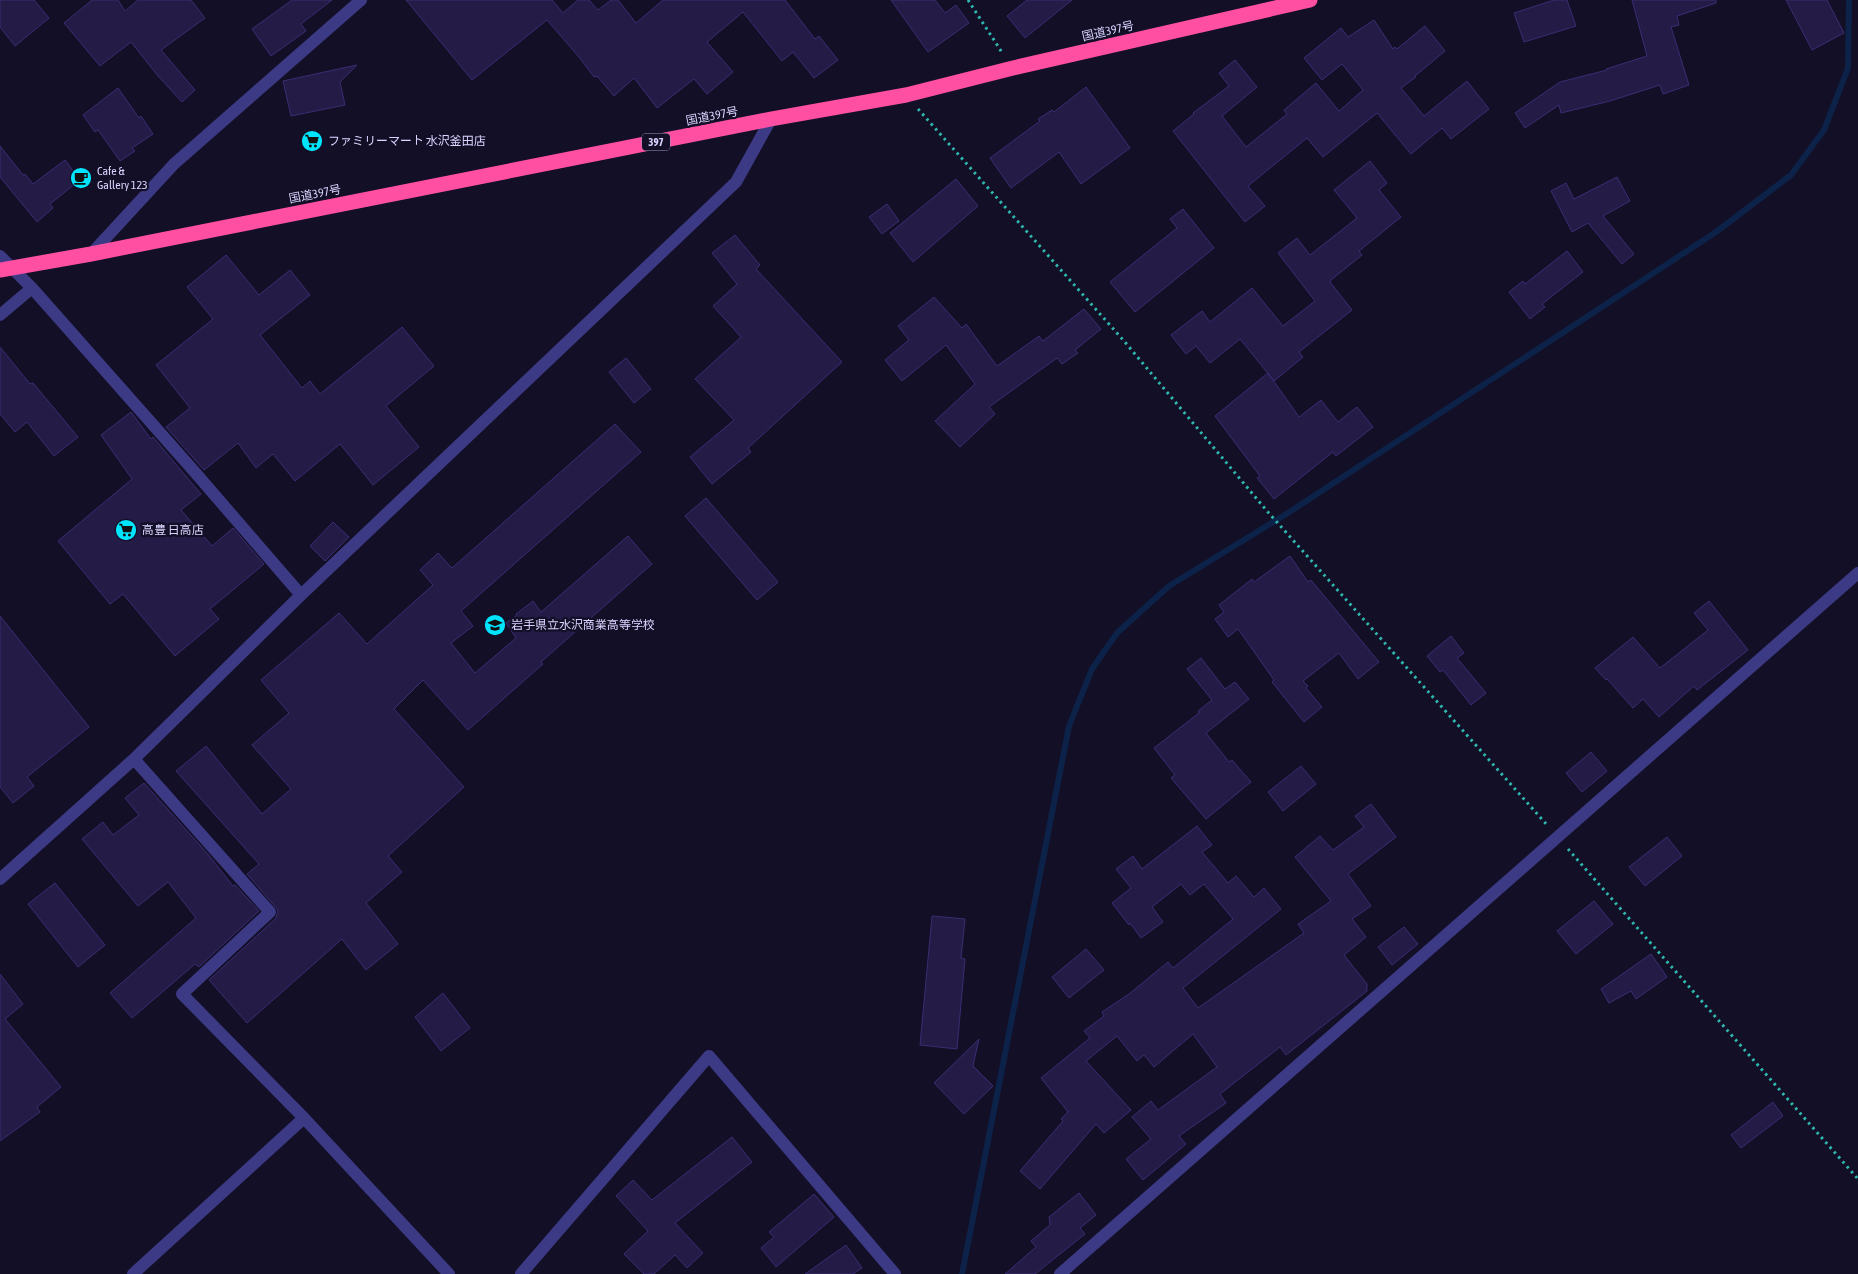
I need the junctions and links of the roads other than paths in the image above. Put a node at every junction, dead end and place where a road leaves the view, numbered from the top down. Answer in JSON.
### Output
{"nodes":[{"id":1,"x":361,"y":0,"type":"edge"},
{"id":2,"x":1310,"y":0,"type":"edge"},
{"id":3,"x":771,"y":119,"type":"junction"},
{"id":4,"x":91,"y":254,"type":"junction"},
{"id":5,"x":3,"y":265,"type":"edge"},
{"id":6,"x":32,"y":288,"type":"junction"},
{"id":7,"x":0,"y":314,"type":"edge"},
{"id":8,"x":1858,"y":573,"type":"edge"},
{"id":9,"x":301,"y":595,"type":"junction"},
{"id":10,"x":134,"y":759,"type":"junction"},
{"id":11,"x":0,"y":879,"type":"edge"},
{"id":12,"x":304,"y":1118,"type":"junction"},
{"id":13,"x":133,"y":1274,"type":"edge"},
{"id":14,"x":449,"y":1274,"type":"edge"},
{"id":15,"x":521,"y":1274,"type":"edge"},
{"id":16,"x":895,"y":1274,"type":"edge"},
{"id":17,"x":1060,"y":1274,"type":"edge"}],
"edges":[{"from":1,"to":4,"type":"street"},
{"from":2,"to":3,"type":"highway","name":"国道397号","number":"397"},
{"from":3,"to":4,"type":"highway","name":"国道397号","number":"397"},
{"from":3,"to":9,"type":"street"},
{"from":4,"to":5,"type":"highway","name":"国道397号","number":"397"},
{"from":5,"to":6,"type":"street"},
{"from":6,"to":7,"type":"street"},
{"from":6,"to":9,"type":"street"},
{"from":8,"to":17,"type":"street"},
{"from":9,"to":10,"type":"street"},
{"from":10,"to":11,"type":"street"},
{"from":10,"to":12,"type":"street"},
{"from":12,"to":13,"type":"street"},
{"from":12,"to":14,"type":"street"},
{"from":15,"to":16,"type":"street"}]}
